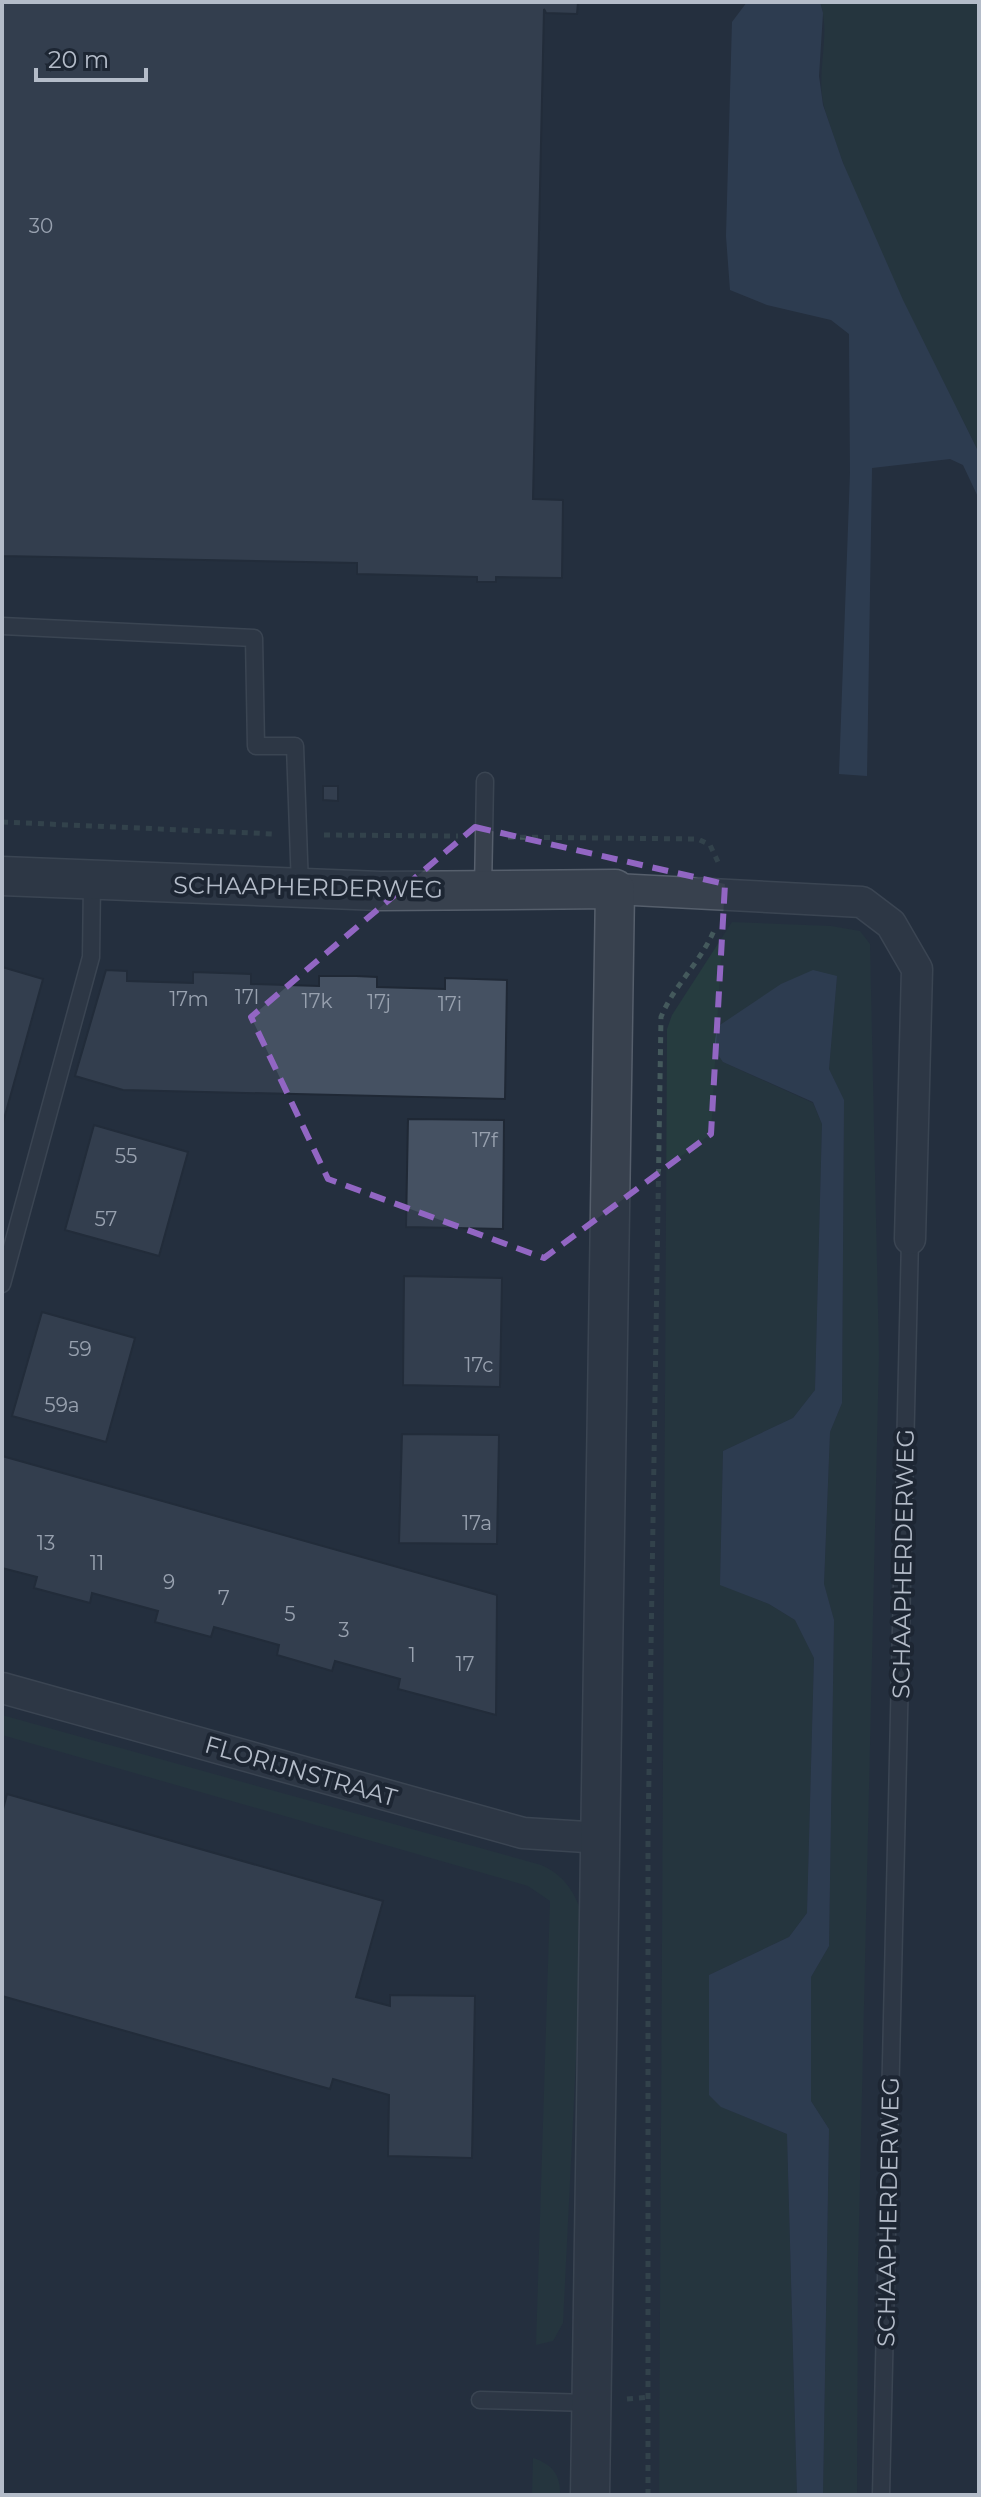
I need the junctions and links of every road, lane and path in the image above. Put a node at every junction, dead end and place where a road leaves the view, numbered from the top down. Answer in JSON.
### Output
{"nodes":[{"id":1,"x":2,"y":626,"type":"edge"},
{"id":2,"x":485,"y":781,"type":"dead end"},
{"id":3,"x":2,"y":876,"type":"edge"},
{"id":4,"x":92,"y":882,"type":"junction"},
{"id":5,"x":300,"y":887,"type":"junction"},
{"id":6,"x":615,"y":889,"type":"junction"},
{"id":7,"x":483,"y":890,"type":"junction"},
{"id":8,"x":910,"y":1239,"type":"joint"},
{"id":9,"x":2,"y":1284,"type":"edge"},
{"id":10,"x":2,"y":1688,"type":"edge"},
{"id":11,"x":602,"y":1838,"type":"junction"},
{"id":12,"x":480,"y":2400,"type":"dead end"},
{"id":13,"x":592,"y":2403,"type":"junction"},
{"id":14,"x":590,"y":2495,"type":"edge"},
{"id":15,"x":881,"y":2495,"type":"edge"}],
"edges":[{"from":1,"to":5,"type":"lane"},
{"from":2,"to":7,"type":"lane"},
{"from":3,"to":4,"type":"street","name":"SCHAAPHERDERWEG"},
{"from":4,"to":5,"type":"street","name":"SCHAAPHERDERWEG"},
{"from":4,"to":9,"type":"lane"},
{"from":5,"to":7,"type":"street","name":"SCHAAPHERDERWEG"},
{"from":6,"to":7,"type":"street","name":"SCHAAPHERDERWEG"},
{"from":6,"to":8,"type":"street","name":"SCHAAPHERDERWEG"},
{"from":6,"to":11,"type":"street"},
{"from":8,"to":15,"type":"lane","name":"SCHAAPHERDERWEG"},
{"from":10,"to":11,"type":"street","name":"FLORIJNSTRAAT"},
{"from":11,"to":13,"type":"street"},
{"from":12,"to":13,"type":"lane"},
{"from":13,"to":14,"type":"street"}]}
